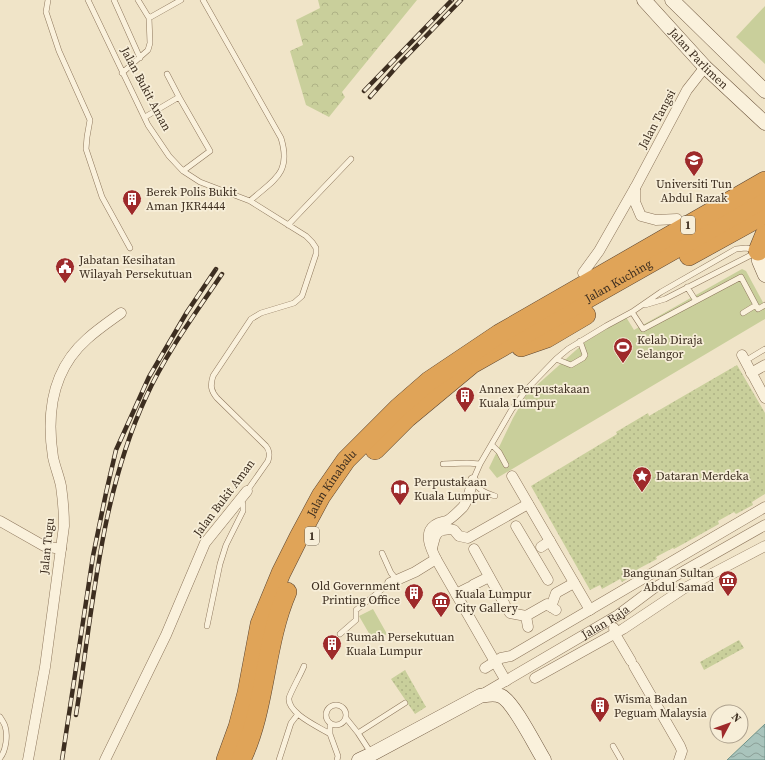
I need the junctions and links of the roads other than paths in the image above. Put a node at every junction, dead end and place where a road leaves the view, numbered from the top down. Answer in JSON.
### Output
{"nodes":[{"id":1,"x":48,"y":0,"type":"edge"},
{"id":2,"x":88,"y":0,"type":"edge"},
{"id":3,"x":114,"y":0,"type":"edge"},
{"id":4,"x":138,"y":0,"type":"edge"},
{"id":5,"x":181,"y":0,"type":"edge"},
{"id":6,"x":203,"y":0,"type":"edge"},
{"id":7,"x":644,"y":0,"type":"edge"},
{"id":8,"x":672,"y":0,"type":"edge"},
{"id":9,"x":149,"y":18,"type":"junction"},
{"id":10,"x":140,"y":58,"type":"junction"},
{"id":11,"x":705,"y":67,"type":"junction"},
{"id":12,"x":122,"y":73,"type":"junction"},
{"id":13,"x":167,"y":74,"type":"dead end"},
{"id":14,"x":765,"y":91,"type":"edge"},
{"id":15,"x":179,"y":97,"type":"junction"},
{"id":16,"x":144,"y":117,"type":"junction"},
{"id":17,"x":762,"y":119,"type":"edge"},
{"id":18,"x":351,"y":159,"type":"dead end"},
{"id":19,"x":765,"y":167,"type":"edge"},
{"id":20,"x":184,"y":172,"type":"junction"},
{"id":21,"x":765,"y":181,"type":"edge"},
{"id":22,"x":636,"y":186,"type":"junction"},
{"id":23,"x":765,"y":198,"type":"edge"},
{"id":24,"x":250,"y":201,"type":"junction"},
{"id":25,"x":677,"y":219,"type":"junction"},
{"id":26,"x":764,"y":222,"type":"edge"},
{"id":27,"x":288,"y":225,"type":"junction"},
{"id":28,"x":130,"y":248,"type":"dead end"},
{"id":29,"x":761,"y":249,"type":"edge"},
{"id":30,"x":583,"y":273,"type":"junction"},
{"id":31,"x":765,"y":275,"type":"edge"},
{"id":32,"x":615,"y":276,"type":"junction"},
{"id":33,"x":687,"y":288,"type":"junction"},
{"id":34,"x":696,"y":301,"type":"junction"},
{"id":35,"x":756,"y":305,"type":"junction"},
{"id":36,"x":765,"y":306,"type":"edge"},
{"id":37,"x":639,"y":308,"type":"junction"},
{"id":38,"x":632,"y":312,"type":"junction"},
{"id":39,"x":121,"y":313,"type":"dead end"},
{"id":40,"x":743,"y":313,"type":"dead end"},
{"id":41,"x":499,"y":334,"type":"junction"},
{"id":42,"x":580,"y":341,"type":"junction"},
{"id":43,"x":765,"y":349,"type":"edge"},
{"id":44,"x":746,"y":356,"type":"joint"},
{"id":45,"x":556,"y":359,"type":"junction"},
{"id":46,"x":472,"y":364,"type":"junction"},
{"id":47,"x":765,"y":365,"type":"edge"},
{"id":48,"x":751,"y":373,"type":"junction"},
{"id":49,"x":765,"y":398,"type":"edge"},
{"id":50,"x":492,"y":445,"type":"junction"},
{"id":51,"x":443,"y":464,"type":"dead end"},
{"id":52,"x":480,"y":464,"type":"junction"},
{"id":53,"x":506,"y":465,"type":"dead end"},
{"id":54,"x":512,"y":476,"type":"dead end"},
{"id":55,"x":473,"y":480,"type":"junction"},
{"id":56,"x":246,"y":491,"type":"joint"},
{"id":57,"x":495,"y":496,"type":"dead end"},
{"id":58,"x":239,"y":499,"type":"junction"},
{"id":59,"x":528,"y":504,"type":"junction"},
{"id":60,"x":765,"y":507,"type":"edge"},
{"id":61,"x":0,"y":521,"type":"edge"},
{"id":62,"x":513,"y":521,"type":"junction"},
{"id":63,"x":765,"y":525,"type":"edge"},
{"id":64,"x":471,"y":544,"type":"junction"},
{"id":65,"x":765,"y":546,"type":"edge"},
{"id":66,"x":540,"y":548,"type":"junction"},
{"id":67,"x":61,"y":549,"type":"junction"},
{"id":68,"x":382,"y":553,"type":"dead end"},
{"id":69,"x":434,"y":555,"type":"junction"},
{"id":70,"x":490,"y":577,"type":"junction"},
{"id":71,"x":393,"y":582,"type":"junction"},
{"id":72,"x":574,"y":583,"type":"junction"},
{"id":73,"x":552,"y":587,"type":"junction"},
{"id":74,"x":456,"y":594,"type":"junction"},
{"id":75,"x":590,"y":610,"type":"junction"},
{"id":76,"x":618,"y":615,"type":"junction"},
{"id":77,"x":526,"y":616,"type":"junction"},
{"id":78,"x":559,"y":616,"type":"junction"},
{"id":79,"x":207,"y":626,"type":"dead end"},
{"id":80,"x":340,"y":634,"type":"dead end"},
{"id":81,"x":615,"y":634,"type":"junction"},
{"id":82,"x":532,"y":635,"type":"junction"},
{"id":83,"x":494,"y":662,"type":"junction"},
{"id":84,"x":304,"y":666,"type":"dead end"},
{"id":85,"x":484,"y":668,"type":"dead end"},
{"id":86,"x":535,"y":678,"type":"dead end"},
{"id":87,"x":506,"y":680,"type":"junction"},
{"id":88,"x":480,"y":696,"type":"junction"},
{"id":89,"x":405,"y":703,"type":"dead end"},
{"id":90,"x":298,"y":714,"type":"junction"},
{"id":91,"x":0,"y":717,"type":"edge"},
{"id":92,"x":346,"y":718,"type":"junction"},
{"id":93,"x":330,"y":723,"type":"junction"},
{"id":94,"x":358,"y":733,"type":"junction"},
{"id":95,"x":330,"y":734,"type":"junction"},
{"id":96,"x":613,"y":746,"type":"dead end"},
{"id":97,"x":365,"y":757,"type":"edge"},
{"id":98,"x":0,"y":758,"type":"edge"},
{"id":99,"x":28,"y":760,"type":"edge"},
{"id":100,"x":105,"y":760,"type":"edge"},
{"id":101,"x":226,"y":760,"type":"edge"},
{"id":102,"x":241,"y":760,"type":"edge"},
{"id":103,"x":279,"y":760,"type":"edge"},
{"id":104,"x":337,"y":760,"type":"edge"},
{"id":105,"x":544,"y":760,"type":"edge"},
{"id":106,"x":621,"y":760,"type":"edge"},
{"id":107,"x":679,"y":760,"type":"edge"}],
"edges":[{"from":1,"to":28,"type":"lane"},
{"from":2,"to":12,"type":"lane","name":"Jalan Bukit Aman"},
{"from":3,"to":10,"type":"lane"},
{"from":4,"to":9,"type":"lane"},
{"from":5,"to":9,"type":"lane"},
{"from":6,"to":24,"type":"lane"},
{"from":7,"to":11,"type":"street","name":"Jalan Parlimen"},
{"from":8,"to":14,"type":"street","name":"Jalan Parlimen"},
{"from":9,"to":10,"type":"lane"},
{"from":10,"to":12,"type":"lane"},
{"from":11,"to":17,"type":"street","name":"Jalan Parlimen"},
{"from":11,"to":22,"type":"street","name":"Jalan Tangsi"},
{"from":12,"to":16,"type":"lane","name":"Jalan Bukit Aman"},
{"from":13,"to":15,"type":"lane"},
{"from":15,"to":16,"type":"lane"},
{"from":15,"to":20,"type":"lane"},
{"from":16,"to":20,"type":"lane","name":"Jalan Bukit Aman"},
{"from":18,"to":27,"type":"lane"},
{"from":19,"to":25,"type":"highway"},
{"from":20,"to":24,"type":"lane","name":"Jalan Bukit Aman"},
{"from":21,"to":32,"type":"highway","name":"Jalan Kuching","number":"1"},
{"from":22,"to":25,"type":"street","name":"Jalan Tangsi"},
{"from":22,"to":30,"type":"street","name":"Jalan Tangsi"},
{"from":23,"to":32,"type":"highway","name":"Jalan Kuching","number":"1"},
{"from":24,"to":27,"type":"lane","name":"Jalan Bukit Aman"},
{"from":25,"to":30,"type":"highway"},
{"from":26,"to":29,"type":"highway"},
{"from":26,"to":46,"type":"highway"},
{"from":27,"to":56,"type":"lane","name":"Jalan Bukit Aman"},
{"from":29,"to":31,"type":"street"},
{"from":29,"to":33,"type":"lane"},
{"from":29,"to":37,"type":"lane"},
{"from":30,"to":41,"type":"highway"},
{"from":32,"to":41,"type":"highway","name":"Jalan Kuching","number":"1"},
{"from":32,"to":46,"type":"highway","name":"Jalan Kuching","number":"1"},
{"from":33,"to":34,"type":"lane"},
{"from":33,"to":37,"type":"lane"},
{"from":34,"to":35,"type":"lane"},
{"from":34,"to":38,"type":"lane"},
{"from":35,"to":36,"type":"lane"},
{"from":35,"to":40,"type":"lane"},
{"from":37,"to":38,"type":"lane"},
{"from":38,"to":42,"type":"lane"},
{"from":39,"to":67,"type":"street","name":"Jalan Tugu"},
{"from":41,"to":101,"type":"highway","name":"Jalan Kinabalu","number":"1"},
{"from":42,"to":45,"type":"lane"},
{"from":42,"to":45,"type":"lane"},
{"from":43,"to":44,"type":"lane"},
{"from":44,"to":48,"type":"street"},
{"from":45,"to":50,"type":"lane"},
{"from":46,"to":102,"type":"highway","name":"Jalan Kinabalu","number":"1"},
{"from":47,"to":48,"type":"street"},
{"from":48,"to":49,"type":"street"},
{"from":50,"to":52,"type":"lane"},
{"from":50,"to":53,"type":"lane"},
{"from":51,"to":52,"type":"lane"},
{"from":52,"to":55,"type":"lane"},
{"from":54,"to":59,"type":"street"},
{"from":55,"to":57,"type":"lane"},
{"from":55,"to":69,"type":"street"},
{"from":56,"to":58,"type":"street","name":"Jalan Bukit Aman"},
{"from":58,"to":79,"type":"lane"},
{"from":58,"to":100,"type":"street","name":"Jalan Bukit Aman"},
{"from":59,"to":62,"type":"street"},
{"from":59,"to":66,"type":"street"},
{"from":60,"to":75,"type":"street"},
{"from":61,"to":67,"type":"street"},
{"from":62,"to":64,"type":"street"},
{"from":62,"to":66,"type":"street"},
{"from":63,"to":76,"type":"street","name":"Jalan Raja"},
{"from":64,"to":69,"type":"street"},
{"from":64,"to":70,"type":"street"},
{"from":65,"to":81,"type":"street"},
{"from":66,"to":72,"type":"street"},
{"from":66,"to":73,"type":"street"},
{"from":67,"to":99,"type":"street","name":"Jalan Tugu"},
{"from":68,"to":71,"type":"lane"},
{"from":69,"to":71,"type":"street"},
{"from":69,"to":74,"type":"street"},
{"from":70,"to":74,"type":"street"},
{"from":70,"to":77,"type":"street"},
{"from":71,"to":80,"type":"lane"},
{"from":72,"to":73,"type":"street"},
{"from":72,"to":75,"type":"street"},
{"from":73,"to":78,"type":"street"},
{"from":74,"to":83,"type":"street"},
{"from":75,"to":78,"type":"street"},
{"from":76,"to":81,"type":"street"},
{"from":76,"to":87,"type":"street","name":"Jalan Raja"},
{"from":77,"to":78,"type":"street"},
{"from":77,"to":82,"type":"street"},
{"from":78,"to":82,"type":"street"},
{"from":81,"to":86,"type":"street"},
{"from":81,"to":107,"type":"street"},
{"from":82,"to":83,"type":"street"},
{"from":83,"to":85,"type":"street"},
{"from":83,"to":87,"type":"street"},
{"from":84,"to":90,"type":"lane"},
{"from":87,"to":88,"type":"street","name":"Jalan Raja"},
{"from":88,"to":97,"type":"street"},
{"from":88,"to":105,"type":"street"},
{"from":89,"to":94,"type":"lane"},
{"from":90,"to":95,"type":"lane"},
{"from":90,"to":103,"type":"lane"},
{"from":91,"to":98,"type":"lane"},
{"from":92,"to":93,"type":"lane"},
{"from":92,"to":93,"type":"lane"},
{"from":92,"to":94,"type":"lane"},
{"from":93,"to":95,"type":"lane"},
{"from":94,"to":97,"type":"lane"},
{"from":95,"to":104,"type":"lane"},
{"from":96,"to":106,"type":"lane"}]}
